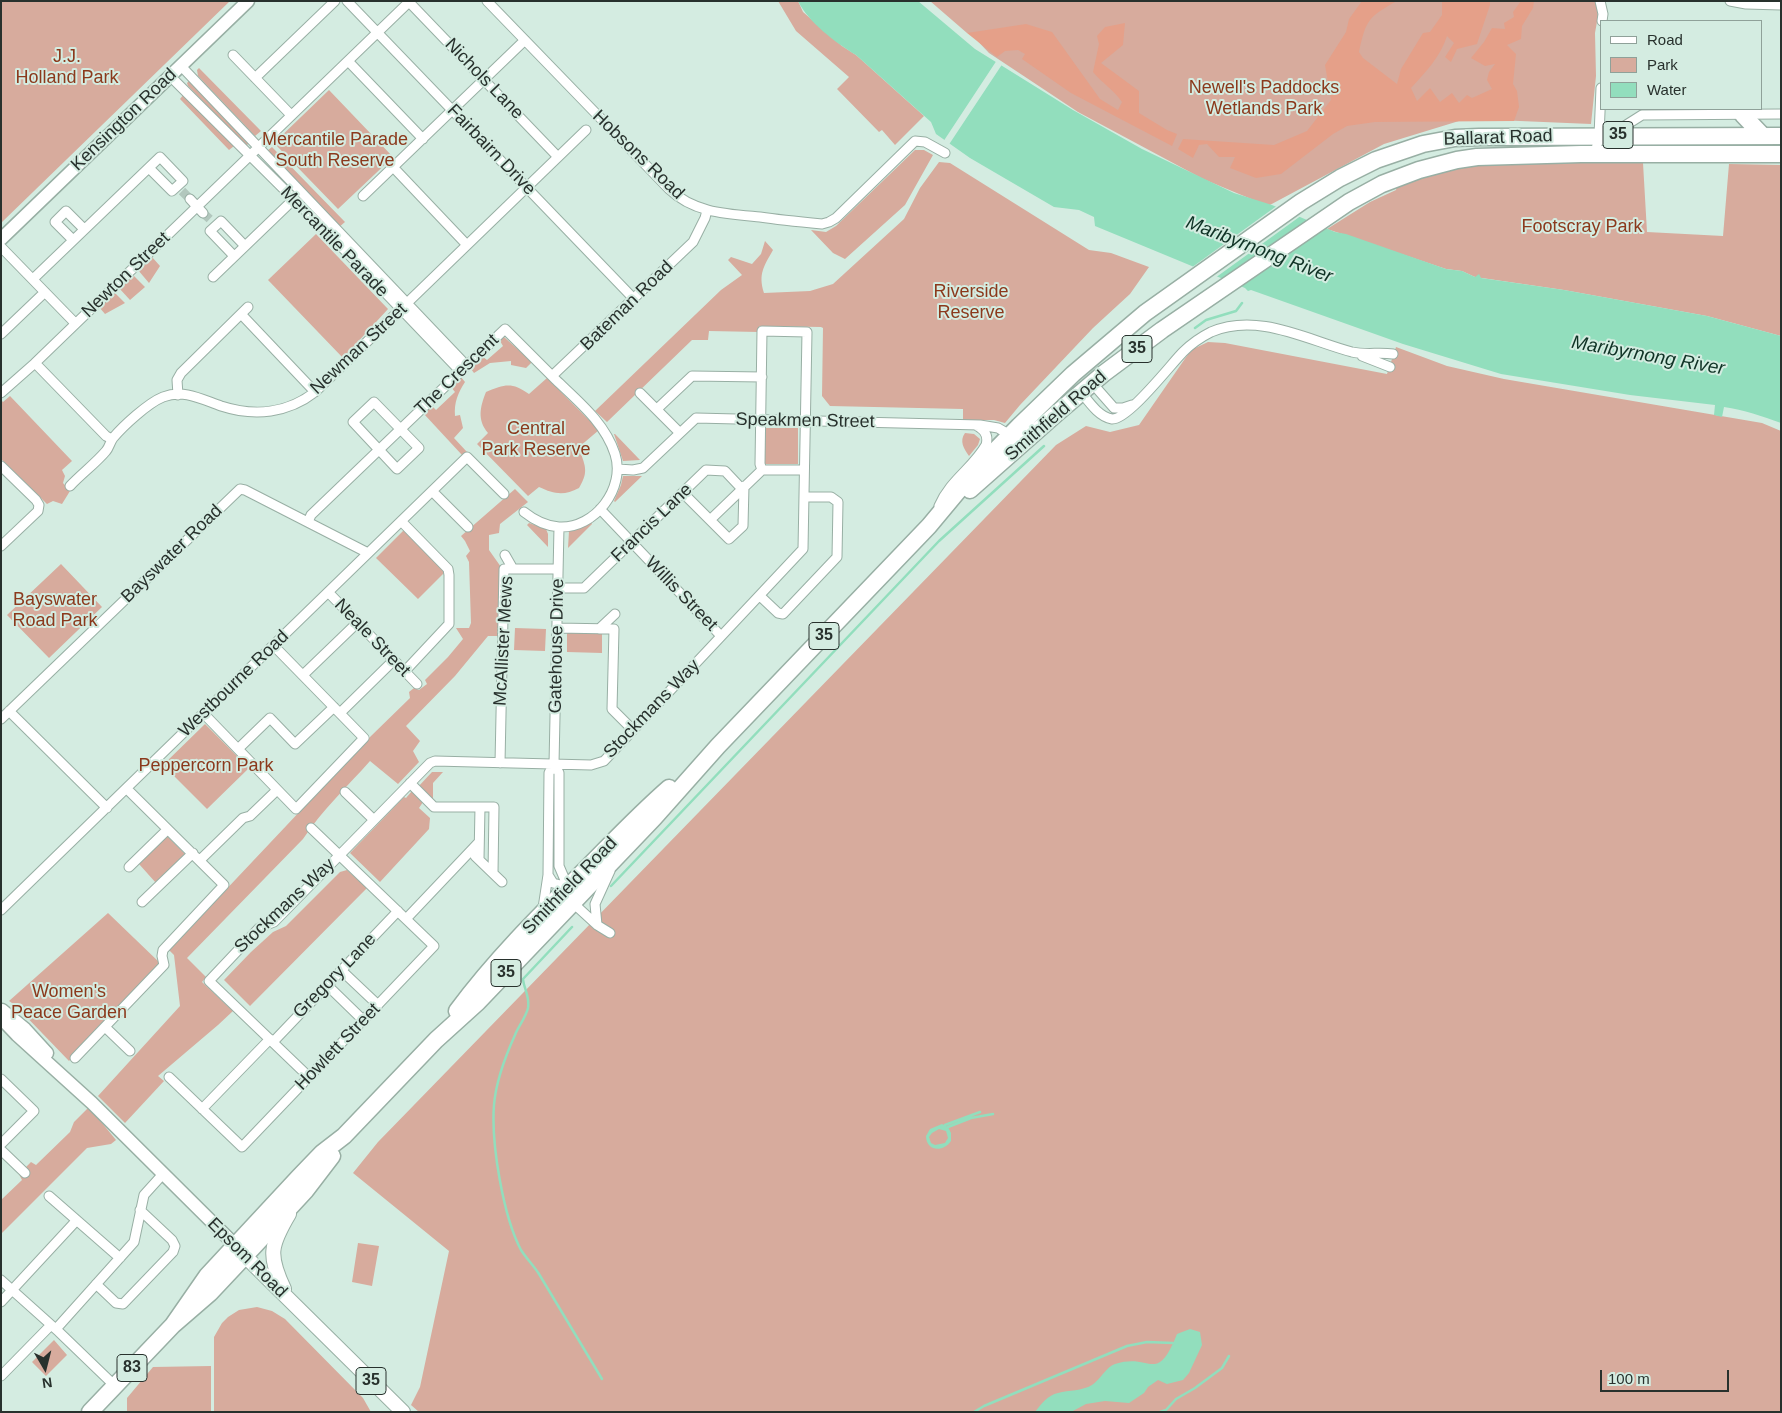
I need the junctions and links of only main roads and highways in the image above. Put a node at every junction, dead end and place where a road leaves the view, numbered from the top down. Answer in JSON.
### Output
{"nodes":[{"id":1,"x":1743,"y":115,"type":"road end"},
{"id":2,"x":1763,"y":136,"type":"junction"},
{"id":3,"x":1781,"y":136,"type":"edge"},
{"id":4,"x":1781,"y":154,"type":"edge"},
{"id":5,"x":1244,"y":243,"type":"joint"},
{"id":6,"x":1262,"y":260,"type":"joint"},
{"id":7,"x":1073,"y":374,"type":"junction"},
{"id":8,"x":1086,"y":388,"type":"junction"},
{"id":9,"x":1015,"y":440,"type":"junction"},
{"id":10,"x":718,"y":746,"type":"junction"},
{"id":11,"x":568,"y":887,"type":"junction"},
{"id":12,"x":588,"y":887,"type":"junction"},
{"id":13,"x":573,"y":903,"type":"junction"},
{"id":14,"x":436,"y":1040,"type":"junction"},
{"id":15,"x":344,"y":1136,"type":"junction"},
{"id":16,"x":321,"y":1170,"type":"junction"},
{"id":17,"x":299,"y":1177,"type":"junction"},
{"id":18,"x":300,"y":1196,"type":"junction"},
{"id":19,"x":240,"y":1251,"type":"junction"},
{"id":20,"x":289,"y":1300,"type":"junction"},
{"id":21,"x":90,"y":1412,"type":"edge"},
{"id":22,"x":403,"y":1412,"type":"edge"}],
"edges":[{"from":1,"to":2,"type":"highway"},
{"from":2,"to":3,"type":"highway","name":"Ballarat Road","number":"35"},
{"from":2,"to":5,"type":"highway","name":"Ballarat Road","number":"35"},
{"from":4,"to":6,"type":"highway","name":"Ballarat Road","number":"35"},
{"from":5,"to":7,"type":"highway","name":"Smithfield Road","number":"35"},
{"from":6,"to":8,"type":"highway","name":"Smithfield Road","number":"35"},
{"from":7,"to":8,"type":"highway"},
{"from":7,"to":9,"type":"highway","name":"Smithfield Road","number":"35"},
{"from":8,"to":9,"type":"highway","name":"Smithfield Road","number":"35"},
{"from":9,"to":10,"type":"highway","name":"Smithfield Road","number":"35"},
{"from":10,"to":11,"type":"highway","name":"Smithfield Road","number":"35"},
{"from":10,"to":12,"type":"highway","name":"Smithfield Road","number":"35"},
{"from":11,"to":12,"type":"highway"},
{"from":11,"to":13,"type":"highway"},
{"from":11,"to":14,"type":"highway","name":"Smithfield Road","number":"35"},
{"from":12,"to":13,"type":"highway","name":"Smithfield Road","number":"35"},
{"from":13,"to":14,"type":"highway","name":"Smithfield Road","number":"35"},
{"from":14,"to":15,"type":"highway","name":"Smithfield Road","number":"35"},
{"from":15,"to":16,"type":"highway","name":"Smithfield Road","number":"35"},
{"from":15,"to":17,"type":"highway","name":"Smithfield Road","number":"35"},
{"from":16,"to":17,"type":"highway"},
{"from":16,"to":18,"type":"highway","name":"Smithfield Road","number":"35"},
{"from":17,"to":19,"type":"highway","name":"Smithfield Road","number":"35"},
{"from":18,"to":19,"type":"highway","name":"Smithfield Road","number":"35"},
{"from":18,"to":20,"type":"main road"},
{"from":19,"to":20,"type":"main road","name":"Epsom Road","number":"35"},
{"from":19,"to":21,"type":"highway","name":"Smithfield Road","number":"83"},
{"from":20,"to":22,"type":"main road","name":"Epsom Road","number":"35"}]}
